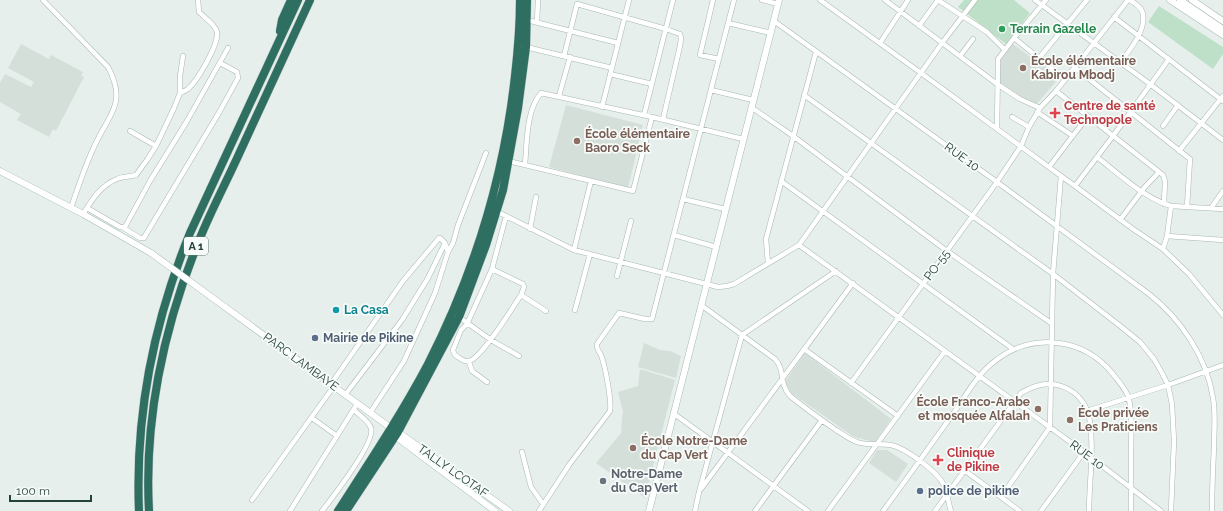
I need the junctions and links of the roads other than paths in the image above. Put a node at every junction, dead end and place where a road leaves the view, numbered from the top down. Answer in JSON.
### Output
{"nodes":[{"id":1,"x":43,"y":0,"type":"edge"},
{"id":2,"x":198,"y":0,"type":"edge"},
{"id":3,"x":291,"y":0,"type":"edge"},
{"id":4,"x":298,"y":0,"type":"edge"},
{"id":5,"x":310,"y":0,"type":"edge"},
{"id":6,"x":520,"y":0,"type":"edge"},
{"id":7,"x":527,"y":0,"type":"edge"},
{"id":8,"x":538,"y":0,"type":"edge"},
{"id":9,"x":630,"y":0,"type":"edge"},
{"id":10,"x":673,"y":0,"type":"edge"},
{"id":11,"x":713,"y":0,"type":"edge"},
{"id":12,"x":734,"y":0,"type":"edge"},
{"id":13,"x":762,"y":0,"type":"edge"},
{"id":14,"x":820,"y":0,"type":"edge"},
{"id":15,"x":885,"y":0,"type":"edge"},
{"id":16,"x":908,"y":0,"type":"edge"},
{"id":17,"x":938,"y":0,"type":"edge"},
{"id":18,"x":975,"y":0,"type":"edge"},
{"id":19,"x":1035,"y":0,"type":"edge"},
{"id":20,"x":1046,"y":0,"type":"edge"},
{"id":21,"x":1087,"y":0,"type":"edge"},
{"id":22,"x":1129,"y":0,"type":"edge"},
{"id":23,"x":1170,"y":0,"type":"edge"},
{"id":24,"x":1180,"y":0,"type":"edge"},
{"id":25,"x":1192,"y":0,"type":"edge"},
{"id":26,"x":582,"y":2,"type":"edge"},
{"id":27,"x":779,"y":2,"type":"edge"},
{"id":28,"x":1042,"y":5,"type":"junction"},
{"id":29,"x":900,"y":12,"type":"junction"},
{"id":30,"x":962,"y":16,"type":"junction"},
{"id":31,"x":625,"y":17,"type":"junction"},
{"id":32,"x":1114,"y":17,"type":"junction"},
{"id":33,"x":527,"y":20,"type":"junction"},
{"id":34,"x":774,"y":21,"type":"junction"},
{"id":35,"x":1223,"y":21,"type":"edge"},
{"id":36,"x":537,"y":22,"type":"junction"},
{"id":37,"x":728,"y":23,"type":"junction"},
{"id":38,"x":1068,"y":24,"type":"junction"},
{"id":39,"x":919,"y":26,"type":"junction"},
{"id":40,"x":666,"y":29,"type":"junction"},
{"id":41,"x":1223,"y":29,"type":"edge"},
{"id":42,"x":570,"y":30,"type":"junction"},
{"id":43,"x":771,"y":33,"type":"junction"},
{"id":44,"x":1223,"y":35,"type":"edge"},
{"id":45,"x":1139,"y":36,"type":"junction"},
{"id":46,"x":1014,"y":38,"type":"junction"},
{"id":47,"x":973,"y":39,"type":"dead end"},
{"id":48,"x":279,"y":40,"type":"junction"},
{"id":49,"x":1094,"y":42,"type":"junction"},
{"id":50,"x":618,"y":43,"type":"junction"},
{"id":51,"x":880,"y":43,"type":"junction"},
{"id":52,"x":942,"y":43,"type":"junction"},
{"id":53,"x":526,"y":47,"type":"junction"},
{"id":54,"x":228,"y":48,"type":"dead end"},
{"id":55,"x":1005,"y":50,"type":"junction"},
{"id":56,"x":816,"y":52,"type":"junction"},
{"id":57,"x":182,"y":56,"type":"dead end"},
{"id":58,"x":564,"y":56,"type":"junction"},
{"id":59,"x":960,"y":56,"type":"junction"},
{"id":60,"x":570,"y":57,"type":"junction"},
{"id":61,"x":1039,"y":58,"type":"junction"},
{"id":62,"x":718,"y":59,"type":"junction"},
{"id":63,"x":1169,"y":59,"type":"junction"},
{"id":64,"x":1121,"y":62,"type":"junction"},
{"id":65,"x":220,"y":64,"type":"junction"},
{"id":66,"x":612,"y":68,"type":"junction"},
{"id":67,"x":1074,"y":68,"type":"junction"},
{"id":68,"x":921,"y":73,"type":"junction"},
{"id":69,"x":610,"y":74,"type":"junction"},
{"id":70,"x":1065,"y":79,"type":"junction"},
{"id":71,"x":652,"y":84,"type":"junction"},
{"id":72,"x":997,"y":84,"type":"junction"},
{"id":73,"x":1150,"y":84,"type":"junction"},
{"id":74,"x":711,"y":90,"type":"junction"},
{"id":75,"x":1056,"y":91,"type":"junction"},
{"id":76,"x":180,"y":93,"type":"junction"},
{"id":77,"x":804,"y":95,"type":"junction"},
{"id":78,"x":559,"y":96,"type":"junction"},
{"id":79,"x":1222,"y":99,"type":"edge"},
{"id":80,"x":753,"y":100,"type":"junction"},
{"id":81,"x":1178,"y":106,"type":"junction"},
{"id":82,"x":602,"y":107,"type":"junction"},
{"id":83,"x":751,"y":108,"type":"junction"},
{"id":84,"x":896,"y":109,"type":"junction"},
{"id":85,"x":1039,"y":110,"type":"junction"},
{"id":86,"x":1131,"y":111,"type":"junction"},
{"id":87,"x":644,"y":115,"type":"junction"},
{"id":88,"x":1088,"y":116,"type":"junction"},
{"id":89,"x":652,"y":117,"type":"junction"},
{"id":90,"x":1012,"y":117,"type":"dead end"},
{"id":91,"x":663,"y":119,"type":"junction"},
{"id":92,"x":1201,"y":123,"type":"junction"},
{"id":93,"x":1163,"y":126,"type":"dead end"},
{"id":94,"x":1029,"y":127,"type":"junction"},
{"id":95,"x":701,"y":129,"type":"junction"},
{"id":96,"x":997,"y":129,"type":"junction"},
{"id":97,"x":130,"y":131,"type":"dead end"},
{"id":98,"x":793,"y":136,"type":"junction"},
{"id":99,"x":1073,"y":136,"type":"junction"},
{"id":100,"x":1114,"y":136,"type":"junction"},
{"id":101,"x":743,"y":139,"type":"junction"},
{"id":102,"x":1223,"y":140,"type":"edge"},
{"id":103,"x":871,"y":143,"type":"junction"},
{"id":104,"x":156,"y":146,"type":"junction"},
{"id":105,"x":1020,"y":146,"type":"junction"},
{"id":106,"x":1179,"y":150,"type":"junction"},
{"id":107,"x":486,"y":154,"type":"dead end"},
{"id":108,"x":1097,"y":157,"type":"junction"},
{"id":109,"x":508,"y":161,"type":"junction"},
{"id":110,"x":525,"y":165,"type":"junction"},
{"id":111,"x":1049,"y":168,"type":"junction"},
{"id":112,"x":0,"y":171,"type":"edge"},
{"id":113,"x":1159,"y":172,"type":"junction"},
{"id":114,"x":847,"y":176,"type":"junction"},
{"id":115,"x":1061,"y":176,"type":"junction"},
{"id":116,"x":591,"y":181,"type":"junction"},
{"id":117,"x":781,"y":181,"type":"junction"},
{"id":118,"x":997,"y":182,"type":"junction"},
{"id":119,"x":1075,"y":186,"type":"junction"},
{"id":120,"x":1142,"y":191,"type":"junction"},
{"id":121,"x":1223,"y":191,"type":"edge"},
{"id":122,"x":536,"y":198,"type":"dead end"},
{"id":123,"x":683,"y":199,"type":"junction"},
{"id":124,"x":1164,"y":204,"type":"junction"},
{"id":125,"x":1171,"y":206,"type":"junction"},
{"id":126,"x":1187,"y":207,"type":"junction"},
{"id":127,"x":71,"y":208,"type":"junction"},
{"id":128,"x":87,"y":208,"type":"junction"},
{"id":129,"x":1211,"y":208,"type":"junction"},
{"id":130,"x":725,"y":209,"type":"junction"},
{"id":131,"x":1223,"y":210,"type":"edge"},
{"id":132,"x":496,"y":211,"type":"junction"},
{"id":133,"x":823,"y":211,"type":"junction"},
{"id":134,"x":83,"y":214,"type":"junction"},
{"id":135,"x":506,"y":216,"type":"junction"},
{"id":136,"x":973,"y":216,"type":"junction"},
{"id":137,"x":1120,"y":220,"type":"junction"},
{"id":138,"x":631,"y":221,"type":"dead end"},
{"id":139,"x":1057,"y":226,"type":"junction"},
{"id":140,"x":122,"y":227,"type":"junction"},
{"id":141,"x":530,"y":229,"type":"junction"},
{"id":142,"x":674,"y":235,"type":"junction"},
{"id":143,"x":1167,"y":236,"type":"junction"},
{"id":144,"x":1223,"y":240,"type":"edge"},
{"id":145,"x":445,"y":243,"type":"junction"},
{"id":146,"x":799,"y":245,"type":"junction"},
{"id":147,"x":716,"y":246,"type":"junction"},
{"id":148,"x":1163,"y":249,"type":"junction"},
{"id":149,"x":574,"y":250,"type":"junction"},
{"id":150,"x":947,"y":251,"type":"junction"},
{"id":151,"x":448,"y":252,"type":"junction"},
{"id":152,"x":590,"y":254,"type":"junction"},
{"id":153,"x":620,"y":261,"type":"junction"},
{"id":154,"x":768,"y":263,"type":"junction"},
{"id":155,"x":492,"y":269,"type":"junction"},
{"id":156,"x":836,"y":271,"type":"junction"},
{"id":157,"x":664,"y":273,"type":"junction"},
{"id":158,"x":1053,"y":274,"type":"junction"},
{"id":159,"x":617,"y":276,"type":"dead end"},
{"id":160,"x":853,"y":283,"type":"junction"},
{"id":161,"x":706,"y":284,"type":"junction"},
{"id":162,"x":923,"y":284,"type":"junction"},
{"id":163,"x":521,"y":295,"type":"junction"},
{"id":164,"x":701,"y":304,"type":"junction"},
{"id":165,"x":575,"y":310,"type":"dead end"},
{"id":166,"x":546,"y":311,"type":"dead end"},
{"id":167,"x":1223,"y":314,"type":"edge"},
{"id":168,"x":458,"y":317,"type":"junction"},
{"id":169,"x":898,"y":318,"type":"junction"},
{"id":170,"x":1051,"y":323,"type":"junction"},
{"id":171,"x":467,"y":324,"type":"junction"},
{"id":172,"x":742,"y":334,"type":"junction"},
{"id":173,"x":490,"y":340,"type":"junction"},
{"id":174,"x":1051,"y":341,"type":"junction"},
{"id":175,"x":804,"y":349,"type":"junction"},
{"id":176,"x":1013,"y":349,"type":"junction"},
{"id":177,"x":945,"y":351,"type":"junction"},
{"id":178,"x":519,"y":356,"type":"dead end"},
{"id":179,"x":469,"y":362,"type":"junction"},
{"id":180,"x":1223,"y":366,"type":"edge"},
{"id":181,"x":1205,"y":371,"type":"junction"},
{"id":182,"x":979,"y":377,"type":"junction"},
{"id":183,"x":782,"y":380,"type":"junction"},
{"id":184,"x":488,"y":382,"type":"dead end"},
{"id":185,"x":851,"y":383,"type":"junction"},
{"id":186,"x":1051,"y":384,"type":"junction"},
{"id":187,"x":333,"y":385,"type":"junction"},
{"id":188,"x":1168,"y":385,"type":"junction"},
{"id":189,"x":345,"y":395,"type":"junction"},
{"id":190,"x":1129,"y":398,"type":"junction"},
{"id":191,"x":1013,"y":402,"type":"junction"},
{"id":192,"x":357,"y":404,"type":"junction"},
{"id":193,"x":354,"y":410,"type":"junction"},
{"id":194,"x":1087,"y":411,"type":"junction"},
{"id":195,"x":370,"y":413,"type":"junction"},
{"id":196,"x":673,"y":413,"type":"junction"},
{"id":197,"x":898,"y":416,"type":"junction"},
{"id":198,"x":312,"y":418,"type":"junction"},
{"id":199,"x":822,"y":420,"type":"junction"},
{"id":200,"x":1050,"y":427,"type":"junction"},
{"id":201,"x":395,"y":432,"type":"junction"},
{"id":202,"x":337,"y":436,"type":"junction"},
{"id":203,"x":713,"y":442,"type":"junction"},
{"id":204,"x":877,"y":445,"type":"junction"},
{"id":205,"x":522,"y":452,"type":"dead end"},
{"id":206,"x":728,"y":452,"type":"junction"},
{"id":207,"x":1084,"y":452,"type":"junction"},
{"id":208,"x":1091,"y":457,"type":"junction"},
{"id":209,"x":920,"y":462,"type":"junction"},
{"id":210,"x":964,"y":470,"type":"junction"},
{"id":211,"x":774,"y":486,"type":"junction"},
{"id":212,"x":1132,"y":488,"type":"junction"},
{"id":213,"x":699,"y":492,"type":"junction"},
{"id":214,"x":946,"y":495,"type":"junction"},
{"id":215,"x":1001,"y":497,"type":"junction"},
{"id":216,"x":252,"y":500,"type":"dead end"},
{"id":217,"x":543,"y":504,"type":"junction"},
{"id":218,"x":139,"y":511,"type":"edge"},
{"id":219,"x":149,"y":511,"type":"edge"},
{"id":220,"x":291,"y":511,"type":"edge"},
{"id":221,"x":322,"y":511,"type":"edge"},
{"id":222,"x":338,"y":511,"type":"edge"},
{"id":223,"x":346,"y":511,"type":"edge"},
{"id":224,"x":495,"y":511,"type":"edge"},
{"id":225,"x":508,"y":511,"type":"edge"},
{"id":226,"x":539,"y":511,"type":"edge"},
{"id":227,"x":649,"y":511,"type":"edge"},
{"id":228,"x":695,"y":511,"type":"edge"},
{"id":229,"x":755,"y":511,"type":"edge"},
{"id":230,"x":808,"y":511,"type":"edge"},
{"id":231,"x":828,"y":511,"type":"edge"},
{"id":232,"x":883,"y":511,"type":"edge"},
{"id":233,"x":935,"y":511,"type":"edge"},
{"id":234,"x":951,"y":511,"type":"edge"},
{"id":235,"x":1020,"y":511,"type":"edge"},
{"id":236,"x":1041,"y":511,"type":"edge"},
{"id":237,"x":1088,"y":511,"type":"edge"},
{"id":238,"x":1130,"y":511,"type":"edge"},
{"id":239,"x":1161,"y":511,"type":"edge"},
{"id":240,"x":1171,"y":511,"type":"edge"},
{"id":241,"x":1212,"y":511,"type":"edge"}],
"edges":[{"from":1,"to":127,"type":"street"},
{"from":2,"to":76,"type":"street"},
{"from":3,"to":48,"type":"highway"},
{"from":4,"to":48,"type":"highway","number":"A 1"},
{"from":5,"to":219,"type":"highway","number":"A 1"},
{"from":6,"to":201,"type":"highway"},
{"from":7,"to":33,"type":"highway"},
{"from":8,"to":36,"type":"street"},
{"from":9,"to":31,"type":"street"},
{"from":10,"to":40,"type":"street"},
{"from":11,"to":62,"type":"street"},
{"from":12,"to":37,"type":"street"},
{"from":13,"to":27,"type":"street"},
{"from":14,"to":51,"type":"street"},
{"from":15,"to":29,"type":"street"},
{"from":16,"to":29,"type":"street"},
{"from":17,"to":30,"type":"street"},
{"from":17,"to":39,"type":"street"},
{"from":18,"to":30,"type":"street"},
{"from":19,"to":28,"type":"street"},
{"from":20,"to":28,"type":"street"},
{"from":21,"to":38,"type":"street"},
{"from":22,"to":32,"type":"street","name":"PO-55"},
{"from":22,"to":45,"type":"street"},
{"from":23,"to":44,"type":"street"},
{"from":24,"to":41,"type":"street"},
{"from":25,"to":35,"type":"street"},
{"from":26,"to":31,"type":"street"},
{"from":26,"to":42,"type":"street"},
{"from":27,"to":34,"type":"street"},
{"from":28,"to":38,"type":"street"},
{"from":28,"to":46,"type":"street"},
{"from":29,"to":39,"type":"street"},
{"from":29,"to":51,"type":"street"},
{"from":30,"to":52,"type":"street"},
{"from":30,"to":55,"type":"street"},
{"from":31,"to":40,"type":"street"},
{"from":31,"to":50,"type":"street"},
{"from":32,"to":45,"type":"street"},
{"from":32,"to":49,"type":"street","name":"PO-55"},
{"from":33,"to":36,"type":"street"},
{"from":33,"to":53,"type":"highway"},
{"from":34,"to":43,"type":"street"},
{"from":34,"to":56,"type":"street","name":"RUE 10"},
{"from":36,"to":42,"type":"street"},
{"from":37,"to":43,"type":"street"},
{"from":37,"to":62,"type":"street"},
{"from":38,"to":49,"type":"street"},
{"from":38,"to":61,"type":"street"},
{"from":39,"to":52,"type":"street"},
{"from":40,"to":71,"type":"street"},
{"from":40,"to":91,"type":"street"},
{"from":42,"to":50,"type":"street"},
{"from":42,"to":58,"type":"street"},
{"from":43,"to":80,"type":"street"},
{"from":45,"to":63,"type":"street"},
{"from":45,"to":64,"type":"street"},
{"from":46,"to":55,"type":"street"},
{"from":46,"to":61,"type":"street"},
{"from":47,"to":59,"type":"street"},
{"from":48,"to":218,"type":"highway","number":"A 1"},
{"from":49,"to":64,"type":"street"},
{"from":49,"to":67,"type":"street","name":"PO-55"},
{"from":50,"to":66,"type":"street"},
{"from":51,"to":68,"type":"street"},
{"from":52,"to":59,"type":"street"},
{"from":52,"to":68,"type":"street"},
{"from":53,"to":58,"type":"street"},
{"from":53,"to":109,"type":"highway"},
{"from":54,"to":65,"type":"street"},
{"from":55,"to":72,"type":"street"},
{"from":56,"to":77,"type":"street"},
{"from":56,"to":84,"type":"street","name":"RUE 10"},
{"from":57,"to":76,"type":"street"},
{"from":58,"to":60,"type":"street"},
{"from":59,"to":72,"type":"street"},
{"from":60,"to":66,"type":"street"},
{"from":60,"to":78,"type":"street"},
{"from":61,"to":70,"type":"street"},
{"from":62,"to":74,"type":"street"},
{"from":63,"to":73,"type":"street"},
{"from":63,"to":79,"type":"street"},
{"from":64,"to":73,"type":"street"},
{"from":65,"to":140,"type":"street"},
{"from":65,"to":140,"type":"street"},
{"from":66,"to":69,"type":"street"},
{"from":67,"to":70,"type":"street","name":"PO-55"},
{"from":67,"to":86,"type":"street"},
{"from":68,"to":84,"type":"street"},
{"from":68,"to":96,"type":"street"},
{"from":69,"to":71,"type":"street"},
{"from":69,"to":82,"type":"street"},
{"from":70,"to":75,"type":"street","name":"PO-55"},
{"from":71,"to":87,"type":"street"},
{"from":72,"to":85,"type":"street"},
{"from":72,"to":96,"type":"street"},
{"from":73,"to":81,"type":"street"},
{"from":73,"to":86,"type":"street"},
{"from":74,"to":80,"type":"street"},
{"from":74,"to":95,"type":"street"},
{"from":75,"to":85,"type":"street","name":"PO-55"},
{"from":75,"to":88,"type":"street"},
{"from":76,"to":104,"type":"street"},
{"from":77,"to":98,"type":"street"},
{"from":77,"to":103,"type":"street"},
{"from":78,"to":82,"type":"street"},
{"from":78,"to":110,"type":"street"},
{"from":79,"to":92,"type":"street"},
{"from":80,"to":83,"type":"street"},
{"from":81,"to":92,"type":"street"},
{"from":81,"to":93,"type":"street"},
{"from":82,"to":87,"type":"street"},
{"from":83,"to":98,"type":"street"},
{"from":83,"to":101,"type":"street"},
{"from":84,"to":103,"type":"street"},
{"from":84,"to":118,"type":"street","name":"RUE 10"},
{"from":85,"to":94,"type":"street","name":"PO-55"},
{"from":85,"to":99,"type":"street"},
{"from":86,"to":100,"type":"street"},
{"from":86,"to":106,"type":"street"},
{"from":87,"to":89,"type":"street"},
{"from":88,"to":99,"type":"street"},
{"from":88,"to":100,"type":"street"},
{"from":89,"to":91,"type":"street"},
{"from":89,"to":116,"type":"street"},
{"from":90,"to":94,"type":"street"},
{"from":91,"to":95,"type":"street"},
{"from":92,"to":102,"type":"street"},
{"from":92,"to":106,"type":"street"},
{"from":94,"to":105,"type":"street","name":"PO-55"},
{"from":95,"to":101,"type":"street"},
{"from":95,"to":123,"type":"street"},
{"from":96,"to":105,"type":"street"},
{"from":97,"to":104,"type":"street"},
{"from":98,"to":114,"type":"street"},
{"from":98,"to":117,"type":"street"},
{"from":99,"to":111,"type":"street"},
{"from":100,"to":108,"type":"street"},
{"from":100,"to":113,"type":"street"},
{"from":101,"to":130,"type":"street"},
{"from":103,"to":114,"type":"street"},
{"from":103,"to":136,"type":"street"},
{"from":104,"to":128,"type":"street"},
{"from":105,"to":111,"type":"street"},
{"from":105,"to":118,"type":"street","name":"PO-55"},
{"from":106,"to":126,"type":"street"},
{"from":107,"to":151,"type":"street"},
{"from":108,"to":119,"type":"street"},
{"from":108,"to":120,"type":"street"},
{"from":109,"to":110,"type":"street"},
{"from":109,"to":132,"type":"highway"},
{"from":110,"to":116,"type":"street"},
{"from":111,"to":115,"type":"street"},
{"from":112,"to":127,"type":"street","name":"PARC LAMBAYE"},
{"from":113,"to":120,"type":"street"},
{"from":113,"to":124,"type":"street"},
{"from":114,"to":133,"type":"street"},
{"from":114,"to":150,"type":"street"},
{"from":115,"to":119,"type":"street"},
{"from":115,"to":139,"type":"street"},
{"from":116,"to":149,"type":"street"},
{"from":117,"to":133,"type":"street"},
{"from":117,"to":154,"type":"street"},
{"from":118,"to":136,"type":"street","name":"PO-55"},
{"from":118,"to":139,"type":"street","name":"RUE 10"},
{"from":119,"to":137,"type":"street"},
{"from":120,"to":124,"type":"street"},
{"from":120,"to":137,"type":"street"},
{"from":121,"to":129,"type":"street"},
{"from":122,"to":141,"type":"street"},
{"from":123,"to":130,"type":"street"},
{"from":123,"to":142,"type":"street"},
{"from":124,"to":125,"type":"street"},
{"from":125,"to":126,"type":"street"},
{"from":125,"to":143,"type":"street"},
{"from":126,"to":129,"type":"street"},
{"from":127,"to":134,"type":"street","name":"PARC LAMBAYE"},
{"from":128,"to":134,"type":"street"},
{"from":128,"to":140,"type":"street"},
{"from":129,"to":131,"type":"street"},
{"from":130,"to":147,"type":"street"},
{"from":132,"to":135,"type":"street"},
{"from":132,"to":168,"type":"highway"},
{"from":133,"to":146,"type":"street"},
{"from":133,"to":162,"type":"street"},
{"from":134,"to":187,"type":"street","name":"PARC LAMBAYE","bridge":true},
{"from":135,"to":141,"type":"street"},
{"from":135,"to":155,"type":"street"},
{"from":136,"to":150,"type":"street","name":"PO-55"},
{"from":136,"to":158,"type":"street"},
{"from":137,"to":148,"type":"street"},
{"from":138,"to":153,"type":"street"},
{"from":139,"to":158,"type":"street"},
{"from":139,"to":181,"type":"street","name":"RUE 10"},
{"from":141,"to":149,"type":"street"},
{"from":142,"to":147,"type":"street"},
{"from":142,"to":157,"type":"street"},
{"from":143,"to":144,"type":"street"},
{"from":143,"to":148,"type":"street"},
{"from":145,"to":151,"type":"street"},
{"from":145,"to":187,"type":"street"},
{"from":145,"to":189,"type":"street"},
{"from":146,"to":154,"type":"street"},
{"from":146,"to":156,"type":"street","name":"RUE 10"},
{"from":147,"to":161,"type":"street"},
{"from":148,"to":167,"type":"street"},
{"from":149,"to":152,"type":"street"},
{"from":150,"to":162,"type":"street","name":"PO-55"},
{"from":150,"to":170,"type":"street"},
{"from":151,"to":195,"type":"street"},
{"from":152,"to":153,"type":"street"},
{"from":152,"to":165,"type":"street"},
{"from":153,"to":157,"type":"street"},
{"from":153,"to":159,"type":"street"},
{"from":154,"to":161,"type":"street"},
{"from":155,"to":163,"type":"street"},
{"from":155,"to":171,"type":"street"},
{"from":156,"to":160,"type":"street","name":"RUE 10"},
{"from":156,"to":172,"type":"street"},
{"from":157,"to":161,"type":"street"},
{"from":157,"to":217,"type":"street"},
{"from":158,"to":170,"type":"street"},
{"from":158,"to":188,"type":"street"},
{"from":160,"to":169,"type":"street","name":"RUE 10"},
{"from":160,"to":175,"type":"street"},
{"from":161,"to":164,"type":"street"},
{"from":162,"to":169,"type":"street","name":"PO-55"},
{"from":162,"to":176,"type":"street"},
{"from":163,"to":166,"type":"street"},
{"from":163,"to":173,"type":"street"},
{"from":164,"to":172,"type":"street"},
{"from":164,"to":196,"type":"street"},
{"from":168,"to":171,"type":"street"},
{"from":168,"to":201,"type":"highway"},
{"from":169,"to":177,"type":"street","name":"RUE 10"},
{"from":169,"to":185,"type":"street","name":"PO-55"},
{"from":170,"to":174,"type":"street"},
{"from":171,"to":173,"type":"street"},
{"from":171,"to":179,"type":"street"},
{"from":172,"to":183,"type":"street"},
{"from":172,"to":203,"type":"street"},
{"from":173,"to":178,"type":"street"},
{"from":173,"to":179,"type":"street"},
{"from":174,"to":176,"type":"street"},
{"from":174,"to":186,"type":"street"},
{"from":174,"to":190,"type":"street"},
{"from":175,"to":183,"type":"street"},
{"from":175,"to":185,"type":"street"},
{"from":176,"to":182,"type":"street"},
{"from":177,"to":182,"type":"street","name":"RUE 10"},
{"from":177,"to":197,"type":"street"},
{"from":179,"to":184,"type":"street"},
{"from":180,"to":181,"type":"street"},
{"from":181,"to":188,"type":"street"},
{"from":181,"to":241,"type":"street","name":"RUE 10"},
{"from":182,"to":191,"type":"street","name":"RUE 10"},
{"from":182,"to":209,"type":"street"},
{"from":183,"to":199,"type":"street"},
{"from":183,"to":206,"type":"street"},
{"from":185,"to":197,"type":"street"},
{"from":186,"to":191,"type":"street"},
{"from":186,"to":194,"type":"street"},
{"from":186,"to":200,"type":"street"},
{"from":187,"to":189,"type":"street","name":"PARC LAMBAYE"},
{"from":187,"to":198,"type":"street"},
{"from":188,"to":190,"type":"street"},
{"from":188,"to":240,"type":"street"},
{"from":189,"to":192,"type":"street","name":"PARC LAMBAYE"},
{"from":190,"to":194,"type":"street"},
{"from":190,"to":212,"type":"street"},
{"from":191,"to":200,"type":"street","name":"RUE 10"},
{"from":191,"to":210,"type":"street"},
{"from":192,"to":193,"type":"street"},
{"from":192,"to":195,"type":"street","name":"PARC LAMBAYE"},
{"from":193,"to":202,"type":"street"},
{"from":193,"to":221,"type":"street"},
{"from":194,"to":208,"type":"street"},
{"from":195,"to":201,"type":"street","name":"PARC LAMBAYE"},
{"from":196,"to":203,"type":"street"},
{"from":196,"to":227,"type":"street"},
{"from":197,"to":204,"type":"street"},
{"from":198,"to":202,"type":"street"},
{"from":198,"to":216,"type":"street"},
{"from":199,"to":204,"type":"street"},
{"from":199,"to":211,"type":"street"},
{"from":200,"to":207,"type":"street","name":"RUE 10"},
{"from":200,"to":215,"type":"street"},
{"from":201,"to":222,"type":"highway"},
{"from":201,"to":223,"type":"highway"},
{"from":201,"to":224,"type":"street","name":"TALLY LCOTAF"},
{"from":201,"to":225,"type":"street","name":"TALLY LCOTAF"},
{"from":202,"to":220,"type":"street"},
{"from":203,"to":206,"type":"street"},
{"from":203,"to":213,"type":"street"},
{"from":204,"to":209,"type":"street"},
{"from":204,"to":231,"type":"street"},
{"from":205,"to":217,"type":"street"},
{"from":206,"to":211,"type":"street"},
{"from":206,"to":213,"type":"street"},
{"from":207,"to":208,"type":"street","name":"RUE 10"},
{"from":207,"to":236,"type":"street"},
{"from":208,"to":212,"type":"street","name":"RUE 10"},
{"from":208,"to":237,"type":"street"},
{"from":209,"to":214,"type":"street"},
{"from":209,"to":232,"type":"street"},
{"from":210,"to":214,"type":"street"},
{"from":210,"to":215,"type":"street"},
{"from":211,"to":229,"type":"street"},
{"from":211,"to":230,"type":"street"},
{"from":212,"to":238,"type":"street"},
{"from":212,"to":239,"type":"street","name":"RUE 10"},
{"from":213,"to":228,"type":"street"},
{"from":214,"to":233,"type":"street"},
{"from":214,"to":234,"type":"street"},
{"from":215,"to":235,"type":"street"},
{"from":217,"to":226,"type":"street"}]}
